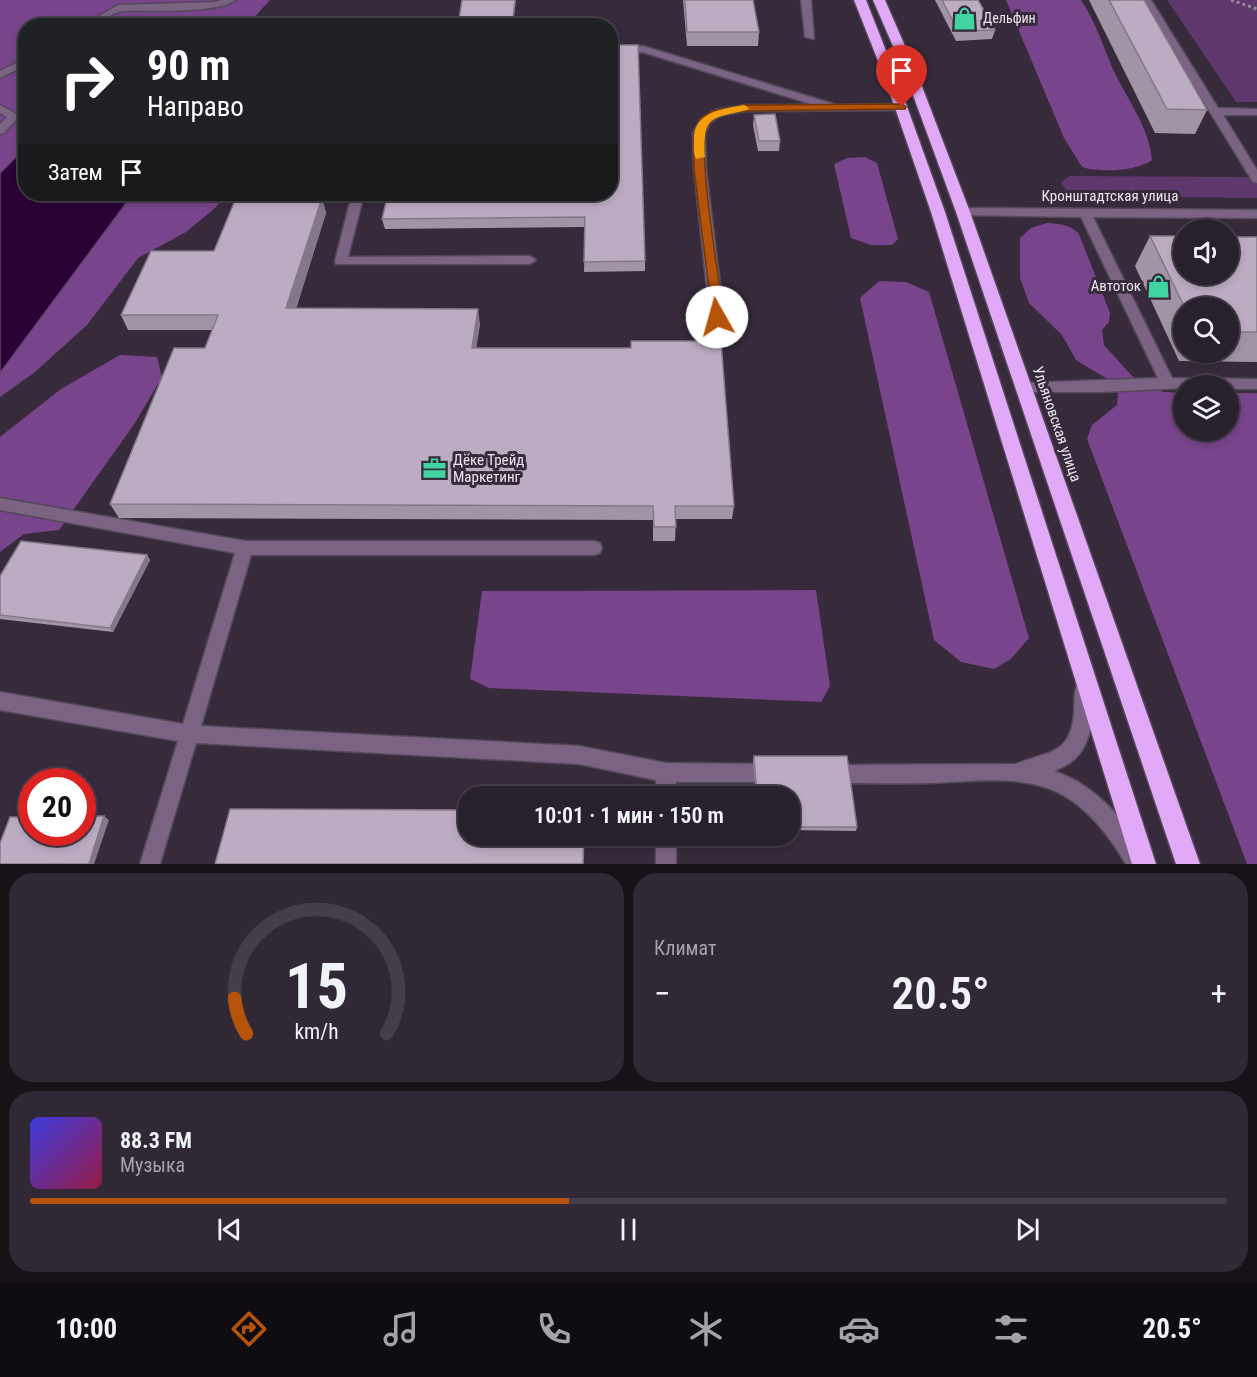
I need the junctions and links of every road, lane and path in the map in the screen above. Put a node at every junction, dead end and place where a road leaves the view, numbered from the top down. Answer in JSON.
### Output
{"nodes":[{"id":1,"x":230,"y":0,"type":"edge"},
{"id":2,"x":806,"y":0,"type":"edge"},
{"id":3,"x":860,"y":0,"type":"edge"},
{"id":4,"x":879,"y":0,"type":"edge"},
{"id":5,"x":1146,"y":0,"type":"edge"},
{"id":6,"x":1231,"y":0,"type":"edge"},
{"id":7,"x":1257,"y":9,"type":"edge"},
{"id":8,"x":101,"y":18,"type":"edge"},
{"id":9,"x":810,"y":37,"type":"dead end"},
{"id":10,"x":618,"y":50,"type":"edge"},
{"id":11,"x":18,"y":65,"type":"edge"},
{"id":12,"x":0,"y":75,"type":"edge"},
{"id":13,"x":902,"y":107,"type":"junction"},
{"id":14,"x":0,"y":108,"type":"edge"},
{"id":15,"x":836,"y":108,"type":"junction"},
{"id":16,"x":1213,"y":111,"type":"junction"},
{"id":17,"x":1257,"y":112,"type":"edge"},
{"id":18,"x":0,"y":131,"type":"edge"},
{"id":19,"x":1257,"y":179,"type":"edge"},
{"id":20,"x":356,"y":201,"type":"edge"},
{"id":21,"x":938,"y":212,"type":"junction"},
{"id":22,"x":963,"y":212,"type":"junction"},
{"id":23,"x":1085,"y":212,"type":"junction"},
{"id":24,"x":1257,"y":214,"type":"edge"},
{"id":25,"x":530,"y":260,"type":"dead end"},
{"id":26,"x":717,"y":317,"type":"dead end"},
{"id":27,"x":1167,"y":384,"type":"junction"},
{"id":28,"x":1257,"y":384,"type":"edge"},
{"id":29,"x":1024,"y":388,"type":"junction"},
{"id":30,"x":0,"y":504,"type":"edge"},
{"id":31,"x":245,"y":548,"type":"junction"},
{"id":32,"x":594,"y":548,"type":"dead end"},
{"id":33,"x":1083,"y":671,"type":"junction"},
{"id":34,"x":0,"y":701,"type":"edge"},
{"id":35,"x":190,"y":734,"type":"junction"},
{"id":36,"x":666,"y":772,"type":"junction"},
{"id":37,"x":1013,"y":773,"type":"junction"},
{"id":38,"x":666,"y":786,"type":"edge"},
{"id":39,"x":666,"y":846,"type":"edge"},
{"id":40,"x":150,"y":864,"type":"edge"},
{"id":41,"x":666,"y":864,"type":"edge"},
{"id":42,"x":1138,"y":864,"type":"edge"},
{"id":43,"x":1144,"y":864,"type":"edge"},
{"id":44,"x":1188,"y":864,"type":"edge"}],
"edges":[{"from":1,"to":8,"type":"street"},
{"from":2,"to":9,"type":"street"},
{"from":3,"to":13,"type":"highway"},
{"from":4,"to":22,"type":"highway","name":"Ульяновская улица"},
{"from":5,"to":16,"type":"street"},
{"from":6,"to":7,"type":"path"},
{"from":10,"to":15,"type":"street"},
{"from":11,"to":12,"type":"street"},
{"from":13,"to":15,"type":"street"},
{"from":13,"to":21,"type":"highway"},
{"from":14,"to":18,"type":"street"},
{"from":15,"to":26,"type":"street"},
{"from":16,"to":17,"type":"street"},
{"from":16,"to":19,"type":"street"},
{"from":20,"to":25,"type":"street"},
{"from":21,"to":22,"type":"highway"},
{"from":21,"to":33,"type":"highway"},
{"from":22,"to":23,"type":"street","name":"Кронштадтская улица"},
{"from":22,"to":29,"type":"highway","name":"Ульяновская улица"},
{"from":23,"to":24,"type":"street","name":"Кронштадтская улица"},
{"from":23,"to":27,"type":"street"},
{"from":27,"to":28,"type":"street"},
{"from":27,"to":29,"type":"street"},
{"from":29,"to":44,"type":"highway","name":"Ульяновская улица"},
{"from":30,"to":31,"type":"street"},
{"from":31,"to":32,"type":"street"},
{"from":31,"to":35,"type":"street"},
{"from":33,"to":37,"type":"street"},
{"from":33,"to":43,"type":"highway"},
{"from":34,"to":35,"type":"street"},
{"from":35,"to":36,"type":"street"},
{"from":35,"to":40,"type":"street"},
{"from":36,"to":37,"type":"street"},
{"from":36,"to":38,"type":"street"},
{"from":37,"to":42,"type":"street"},
{"from":39,"to":41,"type":"street"}]}
